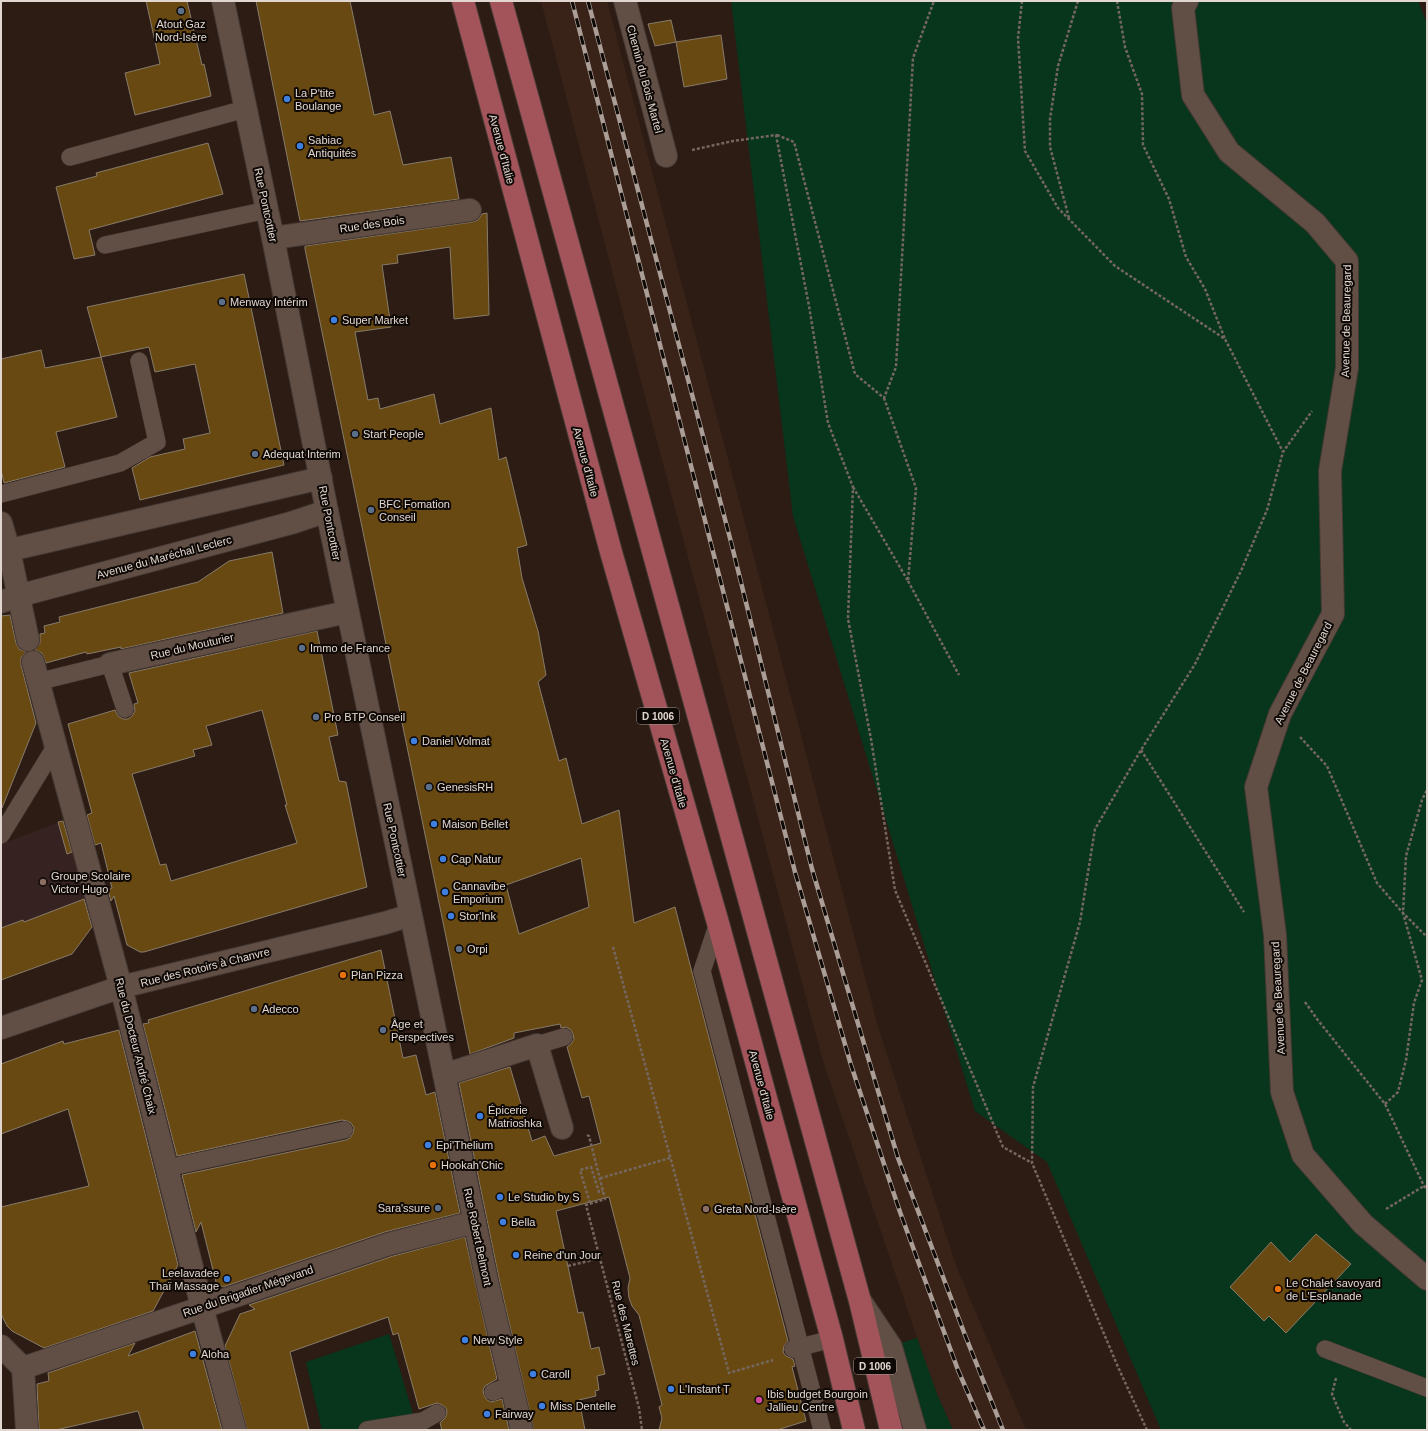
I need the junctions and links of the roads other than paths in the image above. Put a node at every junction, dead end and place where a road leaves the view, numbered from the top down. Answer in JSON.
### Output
{"nodes":[{"id":1,"x":223,"y":1,"type":"edge"},
{"id":2,"x":463,"y":1,"type":"edge"},
{"id":3,"x":501,"y":1,"type":"edge"},
{"id":4,"x":624,"y":1,"type":"edge"},
{"id":5,"x":1187,"y":1,"type":"edge"},
{"id":6,"x":245,"y":109,"type":"junction"},
{"id":7,"x":666,"y":156,"type":"road end"},
{"id":8,"x":70,"y":157,"type":"dead end"},
{"id":9,"x":267,"y":210,"type":"junction"},
{"id":10,"x":470,"y":210,"type":"dead end"},
{"id":11,"x":273,"y":238,"type":"junction"},
{"id":12,"x":105,"y":244,"type":"dead end"},
{"id":13,"x":139,"y":361,"type":"dead end"},
{"id":14,"x":321,"y":478,"type":"junction"},
{"id":15,"x":1,"y":494,"type":"edge"},
{"id":16,"x":327,"y":511,"type":"junction"},
{"id":17,"x":1,"y":523,"type":"edge"},
{"id":18,"x":5,"y":551,"type":"edge"},
{"id":19,"x":9,"y":599,"type":"edge"},
{"id":20,"x":347,"y":612,"type":"junction"},
{"id":21,"x":28,"y":640,"type":"dead end"},
{"id":22,"x":110,"y":664,"type":"junction"},
{"id":23,"x":35,"y":672,"type":"joint"},
{"id":24,"x":125,"y":709,"type":"dead end"},
{"id":25,"x":55,"y":747,"type":"junction"},
{"id":26,"x":1,"y":835,"type":"edge"},
{"id":27,"x":411,"y":915,"type":"junction"},
{"id":28,"x":718,"y":923,"type":"junction"},
{"id":29,"x":121,"y":987,"type":"junction"},
{"id":30,"x":1,"y":1028,"type":"edge"},
{"id":31,"x":564,"y":1037,"type":"dead end"},
{"id":32,"x":438,"y":1044,"type":"joint"},
{"id":33,"x":537,"y":1045,"type":"junction"},
{"id":34,"x":444,"y":1075,"type":"junction"},
{"id":35,"x":562,"y":1128,"type":"road end"},
{"id":36,"x":344,"y":1130,"type":"dead end"},
{"id":37,"x":167,"y":1168,"type":"junction"},
{"id":38,"x":475,"y":1222,"type":"junction"},
{"id":39,"x":1427,"y":1279,"type":"edge"},
{"id":40,"x":860,"y":1301,"type":"junction"},
{"id":41,"x":202,"y":1307,"type":"junction"},
{"id":42,"x":832,"y":1339,"type":"junction"},
{"id":43,"x":1,"y":1346,"type":"edge"},
{"id":44,"x":797,"y":1348,"type":"junction"},
{"id":45,"x":1325,"y":1349,"type":"dead end"},
{"id":46,"x":23,"y":1368,"type":"junction"},
{"id":47,"x":1427,"y":1388,"type":"edge"},
{"id":48,"x":437,"y":1413,"type":"dead end"},
{"id":49,"x":26,"y":1430,"type":"edge"},
{"id":50,"x":235,"y":1430,"type":"edge"},
{"id":51,"x":367,"y":1430,"type":"edge"},
{"id":52,"x":522,"y":1430,"type":"edge"},
{"id":53,"x":822,"y":1430,"type":"edge"},
{"id":54,"x":854,"y":1430,"type":"edge"},
{"id":55,"x":891,"y":1430,"type":"edge"},
{"id":56,"x":915,"y":1430,"type":"edge"}],
"edges":[{"from":1,"to":6,"type":"street","name":"Rue Pontcottier"},
{"from":2,"to":28,"type":"main road","name":"Avenue d'Italie","number":"D 1006"},
{"from":3,"to":40,"type":"main road","number":"D 1006"},
{"from":4,"to":7,"type":"street","name":"Chemin du Bois Martel"},
{"from":5,"to":39,"type":"street","name":"Avenue de Beauregard"},
{"from":6,"to":8,"type":"lane"},
{"from":6,"to":9,"type":"street","name":"Rue Pontcottier"},
{"from":9,"to":11,"type":"street","name":"Rue Pontcottier"},
{"from":9,"to":12,"type":"lane"},
{"from":10,"to":11,"type":"street","name":"Rue des Bois"},
{"from":11,"to":14,"type":"street","name":"Rue Pontcottier"},
{"from":13,"to":15,"type":"lane"},
{"from":14,"to":16,"type":"street","name":"Rue Pontcottier"},
{"from":14,"to":18,"type":"street"},
{"from":16,"to":19,"type":"street","name":"Avenue du Maréchal Leclerc"},
{"from":16,"to":20,"type":"street","name":"Rue Pontcottier"},
{"from":17,"to":18,"type":"street"},
{"from":18,"to":19,"type":"street"},
{"from":19,"to":21,"type":"street"},
{"from":20,"to":22,"type":"street","name":"Rue du Mouturier"},
{"from":20,"to":27,"type":"street","name":"Rue Pontcottier"},
{"from":22,"to":23,"type":"lane","name":"Rue du Mouturier"},
{"from":22,"to":24,"type":"lane"},
{"from":23,"to":25,"type":"street","name":"Rue du Docteur André Chaix"},
{"from":25,"to":26,"type":"lane"},
{"from":25,"to":29,"type":"street","name":"Rue du Docteur André Chaix"},
{"from":27,"to":29,"type":"street","name":"Rue des Rotoirs à Chanvre"},
{"from":27,"to":32,"type":"street","name":"Rue Pontcottier"},
{"from":28,"to":42,"type":"main road","name":"Avenue d'Italie","number":"D 1006"},
{"from":28,"to":44,"type":"lane"},
{"from":29,"to":30,"type":"street","name":"Rue des Rotoirs à Chanvre"},
{"from":29,"to":37,"type":"street","name":"Rue du Docteur André Chaix"},
{"from":31,"to":33,"type":"lane"},
{"from":32,"to":34,"type":"street","name":"Rue Robert Belmont"},
{"from":33,"to":34,"type":"street"},
{"from":33,"to":35,"type":"street"},
{"from":34,"to":38,"type":"street","name":"Rue Robert Belmont"},
{"from":36,"to":37,"type":"lane"},
{"from":37,"to":41,"type":"street","name":"Rue du Docteur André Chaix"},
{"from":38,"to":41,"type":"street","name":"Rue du Brigadier Mégevand"},
{"from":38,"to":52,"type":"street","name":"Rue Robert Belmont"},
{"from":40,"to":55,"type":"main road","number":"D 1006"},
{"from":40,"to":56,"type":"street"},
{"from":41,"to":46,"type":"street","name":"Rue du Brigadier Mégevand"},
{"from":41,"to":50,"type":"street","name":"Rue du Docteur André Chaix"},
{"from":42,"to":44,"type":"lane"},
{"from":42,"to":54,"type":"main road","name":"Avenue d'Italie","number":"D 1006"},
{"from":43,"to":46,"type":"street"},
{"from":44,"to":53,"type":"lane"},
{"from":45,"to":47,"type":"lane"},
{"from":46,"to":49,"type":"street"},
{"from":48,"to":51,"type":"lane"}]}
